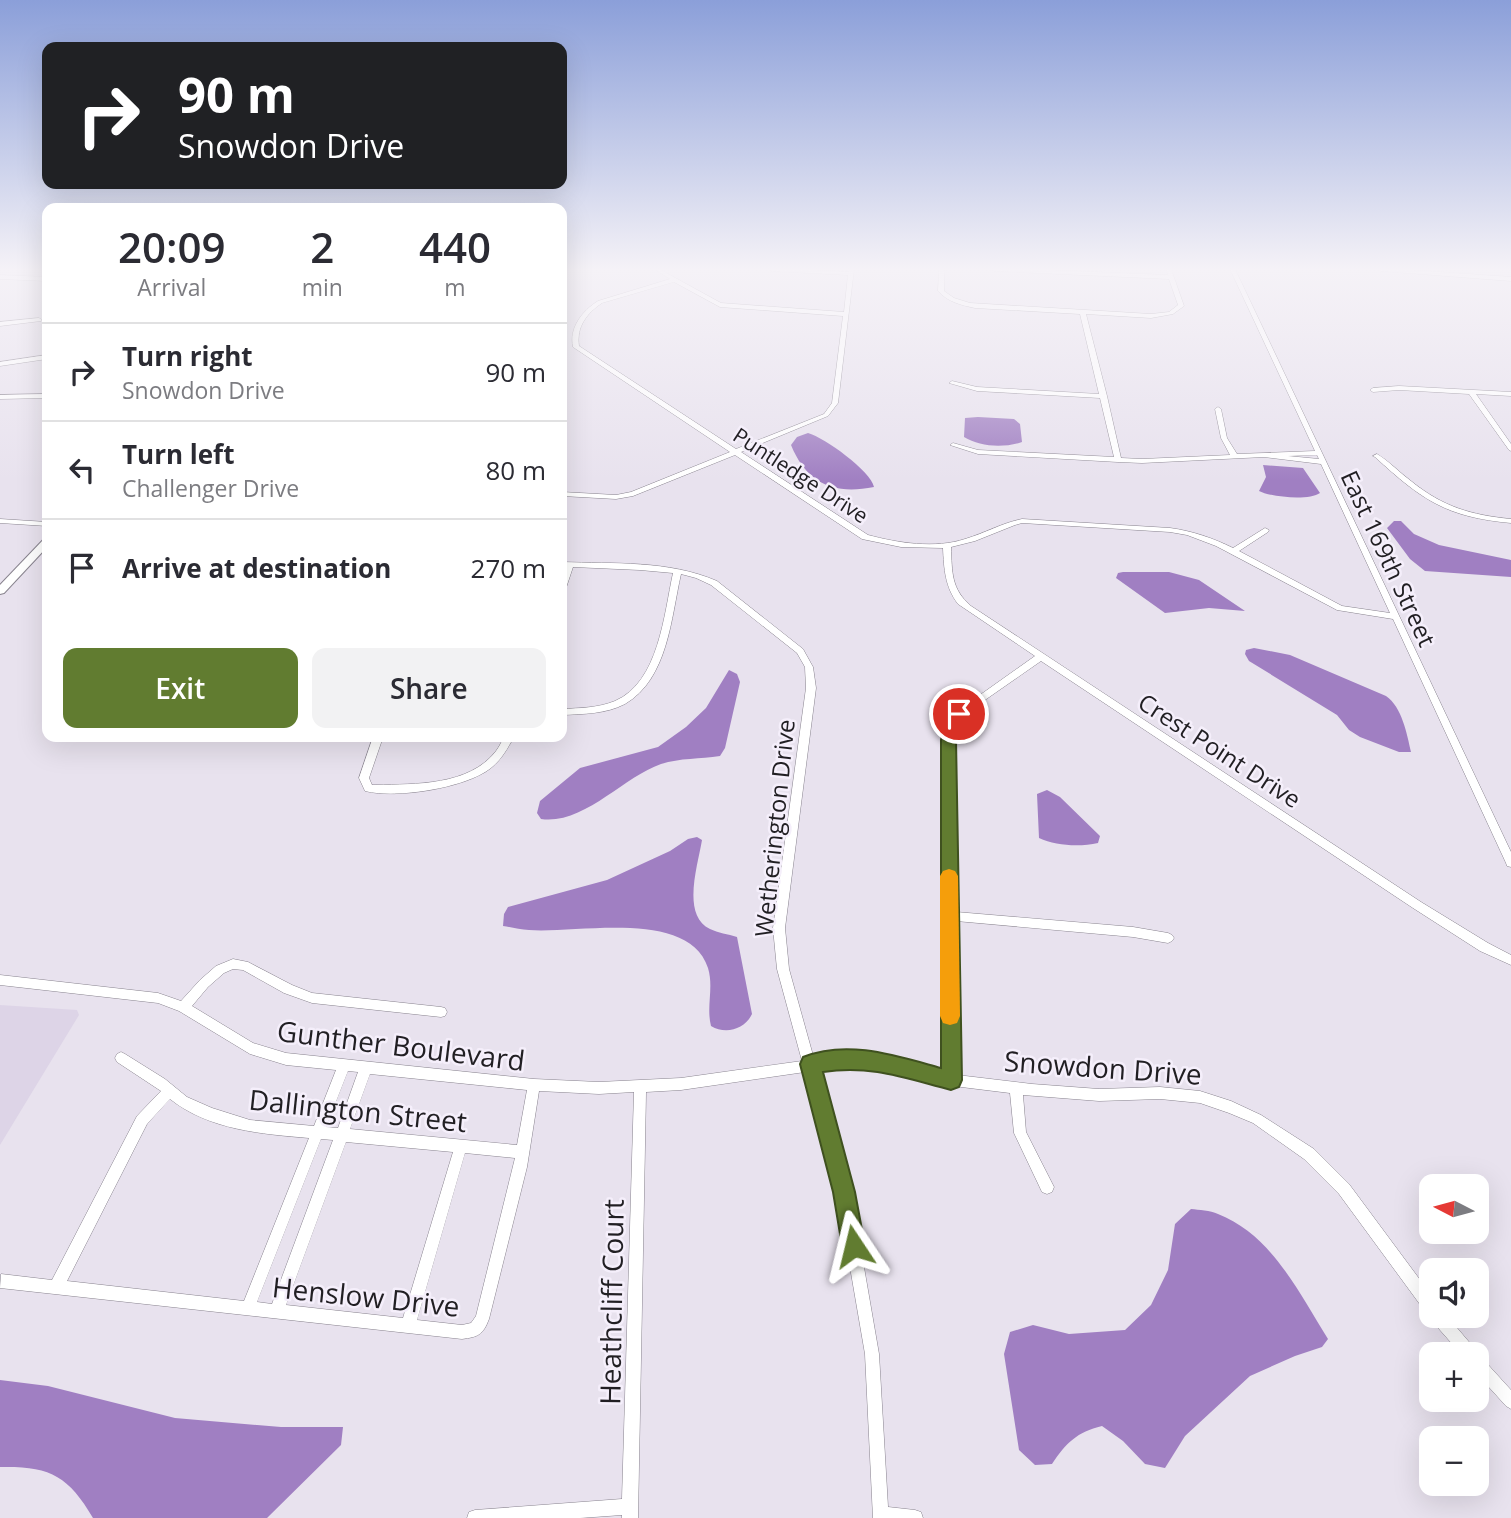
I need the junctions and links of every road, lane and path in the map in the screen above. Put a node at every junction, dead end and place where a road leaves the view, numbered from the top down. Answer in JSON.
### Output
{"nodes":[{"id":1,"x":574,"y":340,"type":"edge"},
{"id":2,"x":842,"y":340,"type":"edge"},
{"id":3,"x":1090,"y":340,"type":"edge"},
{"id":4,"x":1266,"y":340,"type":"edge"},
{"id":5,"x":42,"y":358,"type":"edge"},
{"id":6,"x":0,"y":364,"type":"edge"},
{"id":7,"x":952,"y":383,"type":"dead end"},
{"id":8,"x":1373,"y":390,"type":"dead end"},
{"id":9,"x":1471,"y":392,"type":"junction"},
{"id":10,"x":1511,"y":394,"type":"edge"},
{"id":11,"x":42,"y":396,"type":"edge"},
{"id":12,"x":1104,"y":396,"type":"junction"},
{"id":13,"x":0,"y":397,"type":"edge"},
{"id":14,"x":1218,"y":409,"type":"dead end"},
{"id":15,"x":953,"y":445,"type":"dead end"},
{"id":16,"x":1511,"y":449,"type":"edge"},
{"id":17,"x":736,"y":453,"type":"junction"},
{"id":18,"x":1319,"y":453,"type":"junction"},
{"id":19,"x":1234,"y":455,"type":"junction"},
{"id":20,"x":1264,"y":455,"type":"junction"},
{"id":21,"x":1377,"y":456,"type":"dead end"},
{"id":22,"x":1118,"y":460,"type":"junction"},
{"id":23,"x":1324,"y":462,"type":"junction"},
{"id":24,"x":567,"y":494,"type":"edge"},
{"id":25,"x":0,"y":521,"type":"edge"},
{"id":26,"x":1511,"y":521,"type":"edge"},
{"id":27,"x":42,"y":524,"type":"edge"},
{"id":28,"x":1265,"y":530,"type":"dead end"},
{"id":29,"x":42,"y":546,"type":"edge"},
{"id":30,"x":947,"y":546,"type":"junction"},
{"id":31,"x":1234,"y":551,"type":"junction"},
{"id":32,"x":567,"y":564,"type":"edge"},
{"id":33,"x":677,"y":572,"type":"junction"},
{"id":34,"x":0,"y":591,"type":"edge"},
{"id":35,"x":1396,"y":617,"type":"junction"},
{"id":36,"x":1040,"y":657,"type":"junction"},
{"id":37,"x":567,"y":712,"type":"edge"},
{"id":38,"x":376,"y":742,"type":"edge"},
{"id":39,"x":506,"y":742,"type":"edge"},
{"id":40,"x":1511,"y":863,"type":"edge"},
{"id":41,"x":950,"y":916,"type":"junction"},
{"id":42,"x":1168,"y":938,"type":"dead end"},
{"id":43,"x":1511,"y":960,"type":"edge"},
{"id":44,"x":0,"y":980,"type":"edge"},
{"id":45,"x":183,"y":1007,"type":"junction"},
{"id":46,"x":441,"y":1012,"type":"dead end"},
{"id":47,"x":121,"y":1058,"type":"dead end"},
{"id":48,"x":810,"y":1064,"type":"junction"},
{"id":49,"x":344,"y":1066,"type":"junction"},
{"id":50,"x":366,"y":1068,"type":"junction"},
{"id":51,"x":951,"y":1080,"type":"junction"},
{"id":52,"x":534,"y":1085,"type":"junction"},
{"id":53,"x":640,"y":1087,"type":"junction"},
{"id":54,"x":1016,"y":1089,"type":"junction"},
{"id":55,"x":169,"y":1091,"type":"junction"},
{"id":56,"x":317,"y":1134,"type":"junction"},
{"id":57,"x":342,"y":1135,"type":"junction"},
{"id":58,"x":461,"y":1146,"type":"junction"},
{"id":59,"x":523,"y":1152,"type":"junction"},
{"id":60,"x":1047,"y":1187,"type":"dead end"},
{"id":61,"x":1,"y":1281,"type":"edge"},
{"id":62,"x":55,"y":1287,"type":"junction"},
{"id":63,"x":1419,"y":1291,"type":"edge"},
{"id":64,"x":248,"y":1308,"type":"junction"},
{"id":65,"x":277,"y":1311,"type":"junction"},
{"id":66,"x":408,"y":1326,"type":"junction"},
{"id":67,"x":1447,"y":1328,"type":"edge"},
{"id":68,"x":1460,"y":1342,"type":"edge"},
{"id":69,"x":1489,"y":1376,"type":"edge"},
{"id":70,"x":1511,"y":1401,"type":"edge"},
{"id":71,"x":631,"y":1512,"type":"edge"},
{"id":72,"x":881,"y":1516,"type":"edge"},
{"id":73,"x":475,"y":1518,"type":"edge"},
{"id":74,"x":915,"y":1518,"type":"edge"}],
"edges":[{"from":1,"to":17,"type":"street","name":"Puntledge Drive"},
{"from":2,"to":17,"type":"street"},
{"from":3,"to":12,"type":"street"},
{"from":4,"to":18,"type":"street","name":"East 169th Street"},
{"from":5,"to":6,"type":"street"},
{"from":7,"to":12,"type":"street"},
{"from":8,"to":9,"type":"street"},
{"from":9,"to":10,"type":"street"},
{"from":9,"to":16,"type":"street"},
{"from":11,"to":13,"type":"street"},
{"from":12,"to":22,"type":"street"},
{"from":14,"to":19,"type":"street"},
{"from":15,"to":22,"type":"street"},
{"from":17,"to":24,"type":"street"},
{"from":17,"to":30,"type":"street","name":"Puntledge Drive"},
{"from":18,"to":20,"type":"street"},
{"from":18,"to":23,"type":"street","name":"East 169th Street"},
{"from":19,"to":20,"type":"street"},
{"from":19,"to":22,"type":"street"},
{"from":20,"to":23,"type":"street"},
{"from":21,"to":26,"type":"street"},
{"from":23,"to":35,"type":"street","name":"East 169th Street"},
{"from":25,"to":27,"type":"street"},
{"from":28,"to":31,"type":"street"},
{"from":29,"to":34,"type":"main road"},
{"from":30,"to":31,"type":"street","name":"Puntledge Drive"},
{"from":30,"to":36,"type":"street","name":"Crest Point Drive"},
{"from":31,"to":35,"type":"street","name":"Puntledge Drive"},
{"from":32,"to":33,"type":"street","name":"Wetherington Drive"},
{"from":33,"to":37,"type":"street"},
{"from":33,"to":48,"type":"street","name":"Wetherington Drive"},
{"from":35,"to":40,"type":"street","name":"East 169th Street"},
{"from":36,"to":41,"type":"street"},
{"from":36,"to":43,"type":"street","name":"Crest Point Drive"},
{"from":38,"to":39,"type":"street"},
{"from":41,"to":42,"type":"street"},
{"from":41,"to":51,"type":"street"},
{"from":44,"to":45,"type":"street","name":"Gunther Boulevard"},
{"from":45,"to":46,"type":"street"},
{"from":45,"to":49,"type":"street","name":"Gunther Boulevard"},
{"from":47,"to":55,"type":"street","name":"Dallington Street"},
{"from":48,"to":51,"type":"street","name":"Snowdon Drive"},
{"from":48,"to":53,"type":"street","name":"Gunther Boulevard"},
{"from":48,"to":72,"type":"street","name":"Wetherington Drive"},
{"from":49,"to":50,"type":"street","name":"Gunther Boulevard"},
{"from":49,"to":56,"type":"street"},
{"from":50,"to":52,"type":"street","name":"Gunther Boulevard"},
{"from":50,"to":57,"type":"street"},
{"from":51,"to":54,"type":"street","name":"Snowdon Drive"},
{"from":52,"to":53,"type":"street","name":"Gunther Boulevard"},
{"from":52,"to":59,"type":"street","name":"Henslow Drive"},
{"from":53,"to":71,"type":"street","name":"Heathcliff Court"},
{"from":54,"to":60,"type":"street"},
{"from":54,"to":63,"type":"street","name":"Snowdon Drive"},
{"from":55,"to":56,"type":"street","name":"Dallington Street"},
{"from":55,"to":62,"type":"street"},
{"from":56,"to":57,"type":"street","name":"Dallington Street"},
{"from":56,"to":64,"type":"street"},
{"from":57,"to":58,"type":"street","name":"Dallington Street"},
{"from":57,"to":65,"type":"street"},
{"from":58,"to":59,"type":"street","name":"Dallington Street"},
{"from":58,"to":66,"type":"street"},
{"from":59,"to":66,"type":"street","name":"Henslow Drive"},
{"from":61,"to":62,"type":"street","name":"Henslow Drive"},
{"from":62,"to":64,"type":"street","name":"Henslow Drive"},
{"from":64,"to":65,"type":"street","name":"Henslow Drive"},
{"from":65,"to":66,"type":"street","name":"Henslow Drive"},
{"from":67,"to":68,"type":"street"},
{"from":69,"to":70,"type":"street"},
{"from":71,"to":73,"type":"street"},
{"from":72,"to":74,"type":"street"}]}
